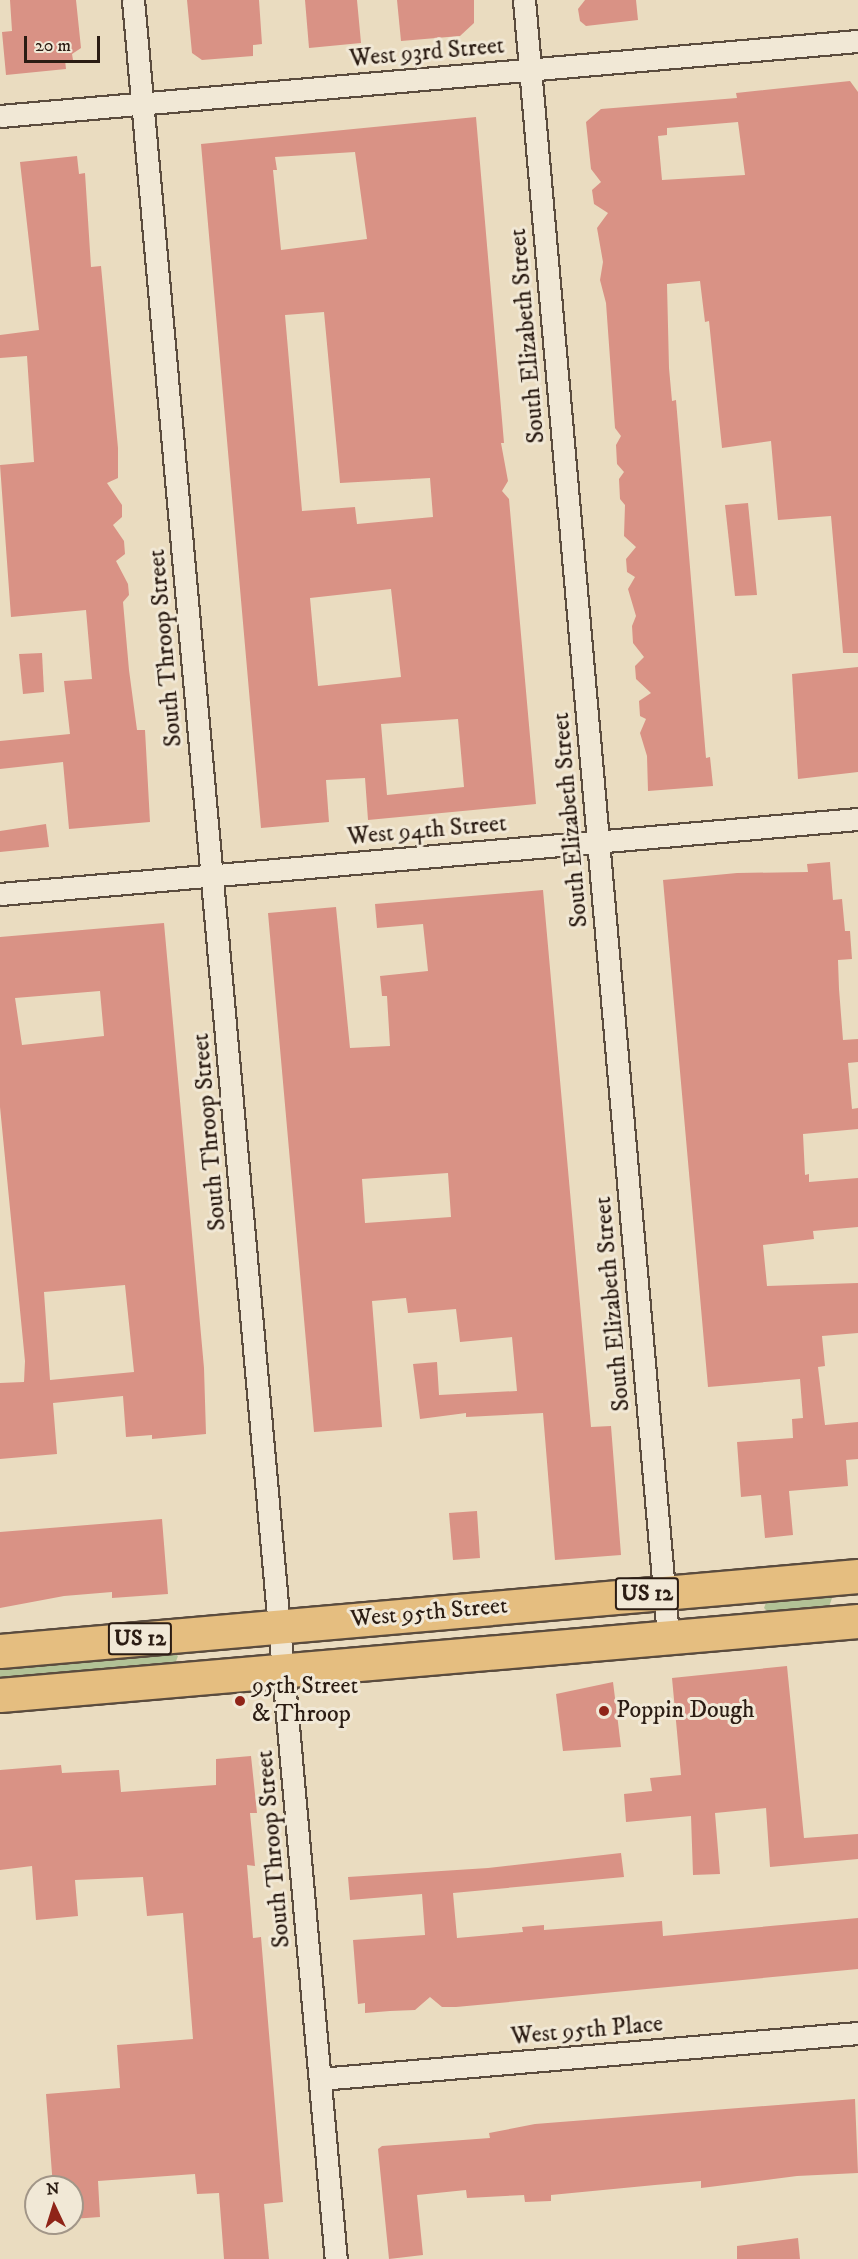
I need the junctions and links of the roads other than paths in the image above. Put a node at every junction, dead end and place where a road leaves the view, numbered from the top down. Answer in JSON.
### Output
{"nodes":[{"id":1,"x":133,"y":0,"type":"edge"},
{"id":2,"x":524,"y":0,"type":"edge"},
{"id":3,"x":858,"y":41,"type":"edge"},
{"id":4,"x":530,"y":70,"type":"junction"},
{"id":5,"x":142,"y":104,"type":"junction"},
{"id":6,"x":0,"y":116,"type":"edge"},
{"id":7,"x":858,"y":819,"type":"edge"},
{"id":8,"x":598,"y":841,"type":"junction"},
{"id":9,"x":212,"y":875,"type":"junction"},
{"id":10,"x":0,"y":894,"type":"edge"},
{"id":11,"x":858,"y":1576,"type":"edge"},
{"id":12,"x":664,"y":1593,"type":"junction"},
{"id":13,"x":858,"y":1621,"type":"edge"},
{"id":14,"x":280,"y":1626,"type":"junction"},
{"id":15,"x":668,"y":1635,"type":"junction"},
{"id":16,"x":0,"y":1651,"type":"edge"},
{"id":17,"x":284,"y":1670,"type":"junction"},
{"id":18,"x":0,"y":1695,"type":"edge"},
{"id":19,"x":858,"y":2033,"type":"edge"},
{"id":20,"x":320,"y":2079,"type":"junction"},
{"id":21,"x":336,"y":2259,"type":"edge"}],
"edges":[{"from":1,"to":5,"type":"street","name":"South Throop Street"},
{"from":2,"to":4,"type":"street","name":"South Elizabeth Street"},
{"from":3,"to":4,"type":"street","name":"West 93rd Street"},
{"from":4,"to":5,"type":"street","name":"West 93rd Street"},
{"from":4,"to":8,"type":"street","name":"South Elizabeth Street"},
{"from":5,"to":6,"type":"street","name":"West 93rd Street"},
{"from":5,"to":9,"type":"street","name":"South Throop Street"},
{"from":7,"to":8,"type":"street","name":"West 94th Street"},
{"from":8,"to":9,"type":"street","name":"West 94th Street"},
{"from":8,"to":12,"type":"street","name":"South Elizabeth Street"},
{"from":9,"to":10,"type":"street","name":"West 94th Street"},
{"from":9,"to":14,"type":"street","name":"South Throop Street"},
{"from":11,"to":12,"type":"main road","name":"West 95th Street","number":"US 12"},
{"from":12,"to":14,"type":"main road","name":"West 95th Street","number":"US 12"},
{"from":12,"to":15,"type":"street","name":"South Elizabeth Street"},
{"from":13,"to":15,"type":"main road","name":"West 95th Street","number":"US 12"},
{"from":14,"to":16,"type":"main road","name":"West 95th Street","number":"US 12"},
{"from":14,"to":17,"type":"street","name":"South Throop Street"},
{"from":15,"to":17,"type":"main road","name":"West 95th Street","number":"US 12"},
{"from":17,"to":18,"type":"main road","name":"West 95th Street","number":"US 12"},
{"from":17,"to":20,"type":"street","name":"South Throop Street"},
{"from":19,"to":20,"type":"street","name":"West 95th Place"},
{"from":20,"to":21,"type":"street","name":"South Throop Street"}]}
